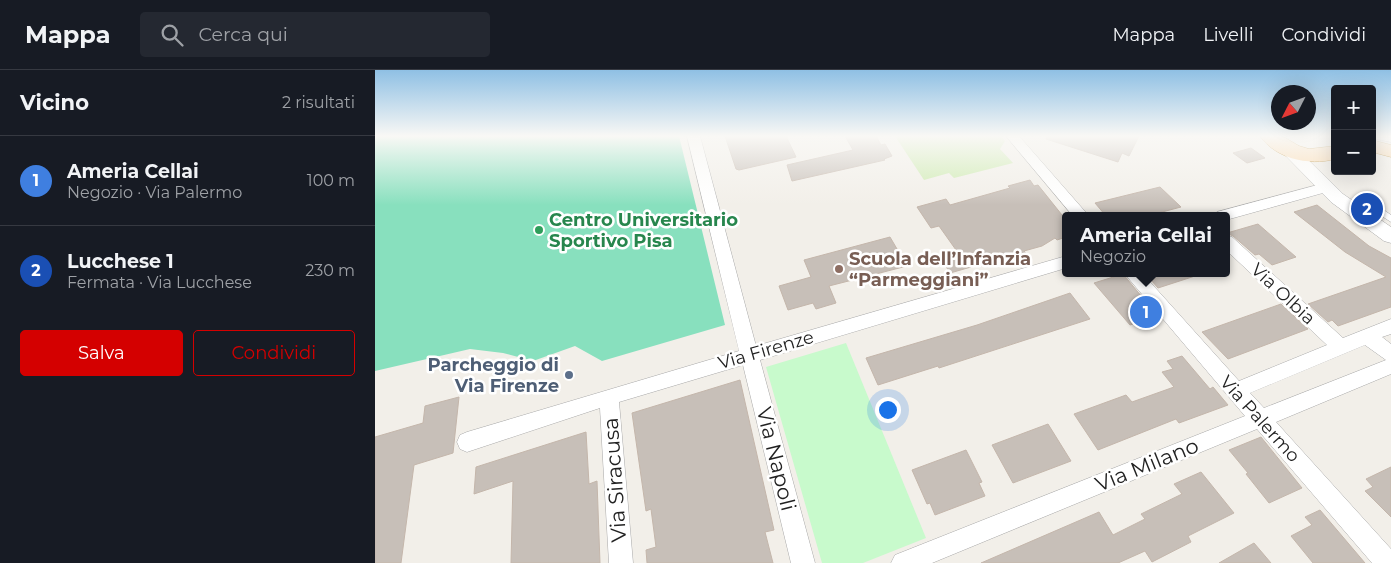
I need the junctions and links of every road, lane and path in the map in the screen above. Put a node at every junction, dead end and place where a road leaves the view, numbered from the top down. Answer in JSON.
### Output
{"nodes":[{"id":1,"x":699,"y":159,"type":"edge"},
{"id":2,"x":1032,"y":159,"type":"edge"},
{"id":3,"x":1296,"y":159,"type":"edge"},
{"id":4,"x":1328,"y":159,"type":"edge"},
{"id":5,"x":1325,"y":188,"type":"junction"},
{"id":6,"x":1366,"y":202,"type":"dead end"},
{"id":7,"x":1078,"y":212,"type":"edge"},
{"id":8,"x":1230,"y":214,"type":"edge"},
{"id":9,"x":1391,"y":219,"type":"edge"},
{"id":10,"x":1391,"y":236,"type":"edge"},
{"id":11,"x":1230,"y":244,"type":"edge"},
{"id":12,"x":1062,"y":263,"type":"edge"},
{"id":13,"x":1136,"y":277,"type":"edge"},
{"id":14,"x":1391,"y":326,"type":"edge"},
{"id":15,"x":1367,"y":336,"type":"junction"},
{"id":16,"x":1340,"y":346,"type":"junction"},
{"id":17,"x":1391,"y":354,"type":"edge"},
{"id":18,"x":749,"y":355,"type":"junction"},
{"id":19,"x":1391,"y":366,"type":"edge"},
{"id":20,"x":1235,"y":391,"type":"junction"},
{"id":21,"x":609,"y":397,"type":"junction"},
{"id":22,"x":1261,"y":420,"type":"junction"},
{"id":23,"x":467,"y":442,"type":"dead end"},
{"id":24,"x":621,"y":563,"type":"edge"},
{"id":25,"x":803,"y":563,"type":"edge"},
{"id":26,"x":903,"y":563,"type":"edge"},
{"id":27,"x":1388,"y":563,"type":"edge"}],
"edges":[{"from":1,"to":18,"type":"street","name":"Via Napoli"},
{"from":2,"to":7,"type":"street"},
{"from":3,"to":5,"type":"street"},
{"from":4,"to":5,"type":"street"},
{"from":5,"to":8,"type":"street"},
{"from":5,"to":10,"type":"street"},
{"from":6,"to":9,"type":"lane"},
{"from":11,"to":16,"type":"street","name":"Via Olbia"},
{"from":12,"to":18,"type":"street","name":"Via Firenze"},
{"from":13,"to":20,"type":"street","name":"Via Palermo"},
{"from":14,"to":15,"type":"street"},
{"from":15,"to":16,"type":"street"},
{"from":15,"to":17,"type":"street"},
{"from":16,"to":20,"type":"street"},
{"from":18,"to":21,"type":"street","name":"Via Firenze"},
{"from":18,"to":25,"type":"street","name":"Via Napoli"},
{"from":19,"to":22,"type":"street","name":"Via Milano"},
{"from":20,"to":22,"type":"street","name":"Via Palermo"},
{"from":21,"to":23,"type":"street","name":"Via Firenze"},
{"from":21,"to":24,"type":"street","name":"Via Siracusa"},
{"from":22,"to":26,"type":"street","name":"Via Milano"},
{"from":22,"to":27,"type":"street","name":"Via Palermo"}]}
